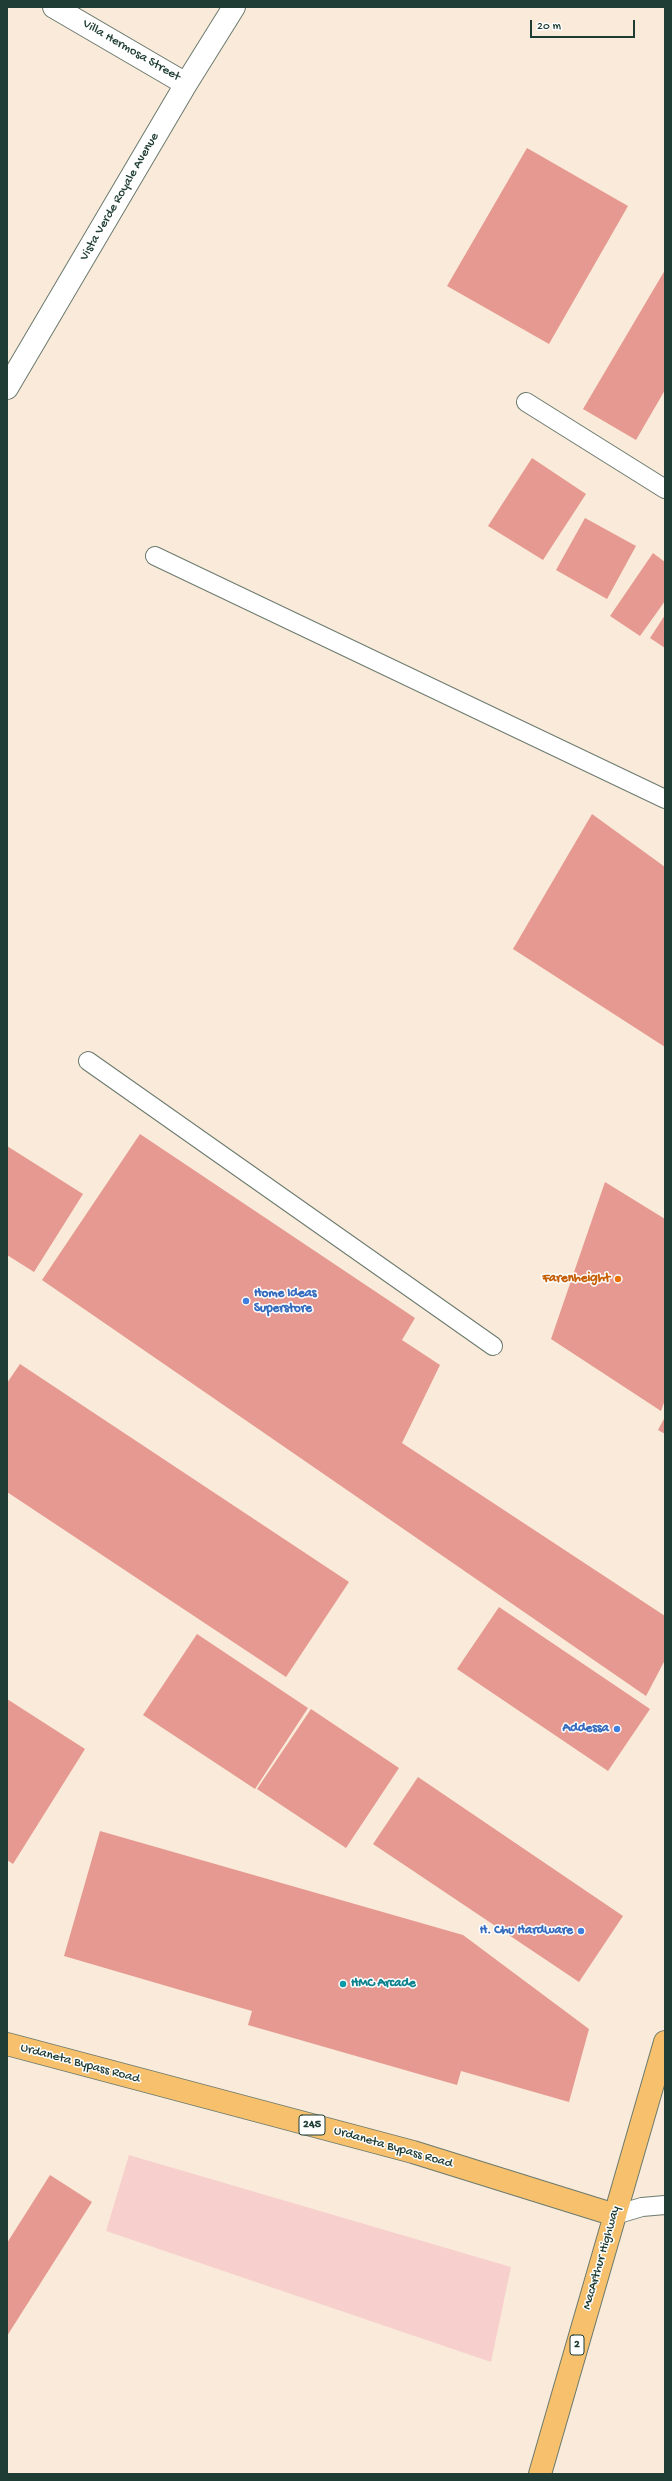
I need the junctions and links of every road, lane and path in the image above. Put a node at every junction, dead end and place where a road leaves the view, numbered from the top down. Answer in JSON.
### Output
{"nodes":[{"id":1,"x":54,"y":7,"type":"edge"},
{"id":2,"x":234,"y":7,"type":"edge"},
{"id":3,"x":186,"y":84,"type":"junction"},
{"id":4,"x":7,"y":388,"type":"edge"},
{"id":5,"x":526,"y":402,"type":"dead end"},
{"id":6,"x":665,"y":489,"type":"edge"},
{"id":7,"x":155,"y":556,"type":"dead end"},
{"id":8,"x":665,"y":799,"type":"edge"},
{"id":9,"x":88,"y":1061,"type":"dead end"},
{"id":10,"x":493,"y":1346,"type":"dead end"},
{"id":11,"x":665,"y":2042,"type":"edge"},
{"id":12,"x":7,"y":2044,"type":"edge"},
{"id":13,"x":665,"y":2205,"type":"edge"},
{"id":14,"x":615,"y":2215,"type":"junction"},
{"id":15,"x":540,"y":2474,"type":"edge"}],
"edges":[{"from":1,"to":3,"type":"street","name":"Villa Hermosa Street"},
{"from":2,"to":3,"type":"street","name":"Vista Verde Royale Avenue"},
{"from":3,"to":4,"type":"street","name":"Vista Verde Royale Avenue"},
{"from":5,"to":6,"type":"lane"},
{"from":7,"to":8,"type":"lane"},
{"from":9,"to":10,"type":"lane"},
{"from":11,"to":14,"type":"main road","name":"MacArthur Highway","number":"2"},
{"from":12,"to":14,"type":"main road","name":"Urdaneta Bypass Road","number":"245"},
{"from":13,"to":14,"type":"lane"},
{"from":14,"to":15,"type":"main road","name":"MacArthur Highway","number":"2"}]}
